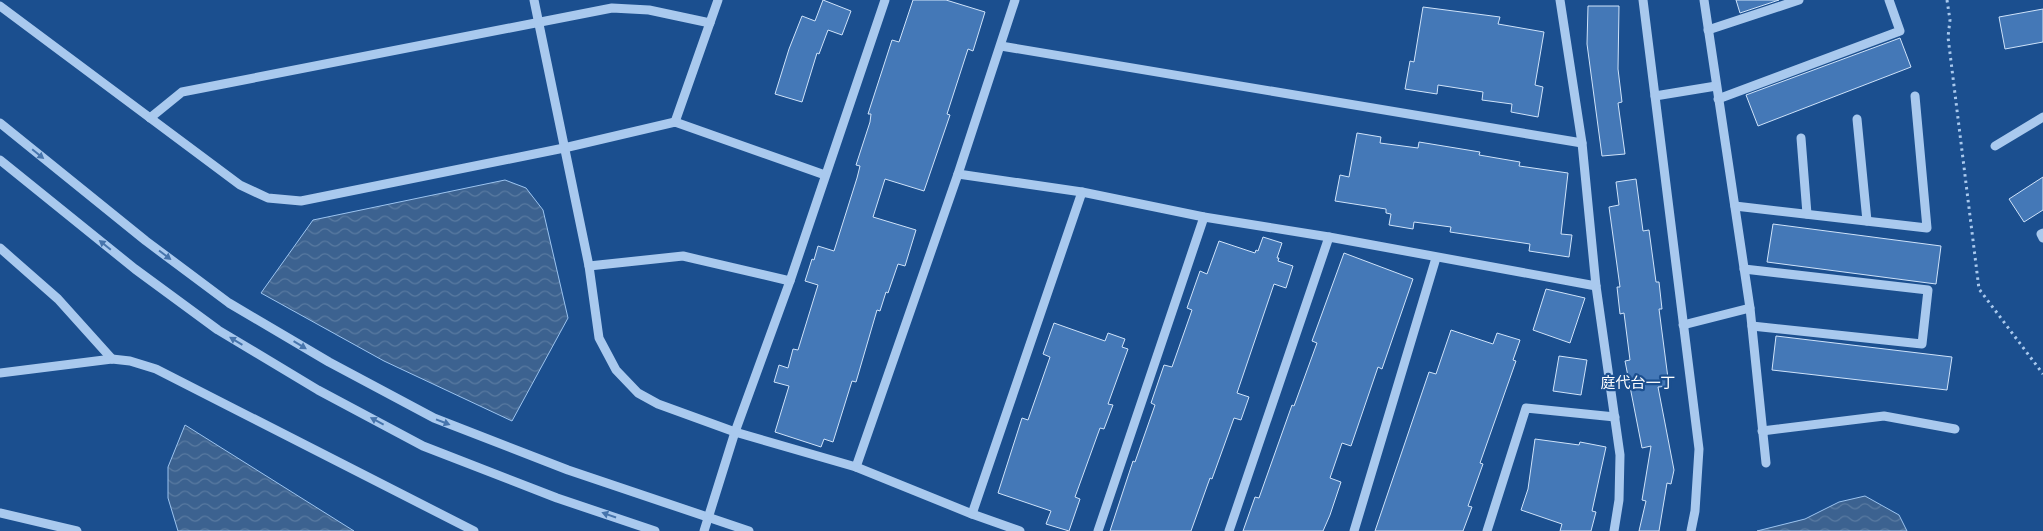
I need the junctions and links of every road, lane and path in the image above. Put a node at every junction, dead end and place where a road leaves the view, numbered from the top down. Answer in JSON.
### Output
{"nodes":[{"id":1,"x":534,"y":0,"type":"edge"},
{"id":2,"x":718,"y":0,"type":"edge"},
{"id":3,"x":885,"y":0,"type":"edge"},
{"id":4,"x":1015,"y":0,"type":"edge"},
{"id":5,"x":1560,"y":0,"type":"edge"},
{"id":6,"x":1643,"y":0,"type":"edge"},
{"id":7,"x":1704,"y":0,"type":"edge"},
{"id":8,"x":1799,"y":0,"type":"edge"},
{"id":9,"x":1889,"y":0,"type":"edge"},
{"id":10,"x":1947,"y":0,"type":"edge"},
{"id":11,"x":0,"y":6,"type":"edge"},
{"id":12,"x":539,"y":22,"type":"junction"},
{"id":13,"x":710,"y":23,"type":"junction"},
{"id":14,"x":1708,"y":30,"type":"junction"},
{"id":15,"x":1001,"y":46,"type":"junction"},
{"id":16,"x":1716,"y":86,"type":"junction"},
{"id":17,"x":1655,"y":96,"type":"junction"},
{"id":18,"x":1915,"y":96,"type":"dead end"},
{"id":19,"x":1718,"y":98,"type":"junction"},
{"id":20,"x":2043,"y":117,"type":"edge"},
{"id":21,"x":150,"y":118,"type":"junction"},
{"id":22,"x":1857,"y":119,"type":"dead end"},
{"id":23,"x":676,"y":122,"type":"junction"},
{"id":24,"x":0,"y":123,"type":"edge"},
{"id":25,"x":1801,"y":138,"type":"dead end"},
{"id":26,"x":1582,"y":144,"type":"junction"},
{"id":27,"x":1995,"y":146,"type":"dead end"},
{"id":28,"x":564,"y":148,"type":"junction"},
{"id":29,"x":0,"y":160,"type":"edge"},
{"id":30,"x":958,"y":174,"type":"junction"},
{"id":31,"x":825,"y":175,"type":"junction"},
{"id":32,"x":1082,"y":192,"type":"junction"},
{"id":33,"x":1735,"y":206,"type":"junction"},
{"id":34,"x":1807,"y":214,"type":"junction"},
{"id":35,"x":1204,"y":217,"type":"junction"},
{"id":36,"x":1867,"y":222,"type":"junction"},
{"id":37,"x":2043,"y":233,"type":"edge"},
{"id":38,"x":1329,"y":237,"type":"junction"},
{"id":39,"x":2043,"y":238,"type":"edge"},
{"id":40,"x":0,"y":248,"type":"edge"},
{"id":41,"x":1436,"y":258,"type":"junction"},
{"id":42,"x":589,"y":266,"type":"junction"},
{"id":43,"x":1744,"y":269,"type":"junction"},
{"id":44,"x":790,"y":281,"type":"junction"},
{"id":45,"x":1596,"y":286,"type":"junction"},
{"id":46,"x":1750,"y":308,"type":"junction"},
{"id":47,"x":1683,"y":325,"type":"junction"},
{"id":48,"x":1752,"y":326,"type":"junction"},
{"id":49,"x":112,"y":359,"type":"junction"},
{"id":50,"x":0,"y":373,"type":"edge"},
{"id":51,"x":2043,"y":374,"type":"edge"},
{"id":52,"x":1615,"y":417,"type":"junction"},
{"id":53,"x":1955,"y":429,"type":"dead end"},
{"id":54,"x":1762,"y":431,"type":"junction"},
{"id":55,"x":735,"y":432,"type":"junction"},
{"id":56,"x":1766,"y":463,"type":"dead end"},
{"id":57,"x":856,"y":467,"type":"junction"},
{"id":58,"x":0,"y":513,"type":"edge"},
{"id":59,"x":972,"y":514,"type":"junction"},
{"id":60,"x":708,"y":517,"type":"junction"},
{"id":61,"x":77,"y":531,"type":"edge"},
{"id":62,"x":474,"y":531,"type":"edge"},
{"id":63,"x":655,"y":531,"type":"edge"},
{"id":64,"x":704,"y":531,"type":"edge"},
{"id":65,"x":749,"y":531,"type":"edge"},
{"id":66,"x":1020,"y":531,"type":"edge"},
{"id":67,"x":1098,"y":531,"type":"edge"},
{"id":68,"x":1230,"y":531,"type":"edge"},
{"id":69,"x":1354,"y":531,"type":"edge"},
{"id":70,"x":1487,"y":531,"type":"edge"},
{"id":71,"x":1614,"y":531,"type":"edge"},
{"id":72,"x":1691,"y":531,"type":"edge"}],
"edges":[{"from":1,"to":12,"type":"street"},
{"from":2,"to":13,"type":"street"},
{"from":3,"to":31,"type":"street"},
{"from":4,"to":15,"type":"street"},
{"from":5,"to":26,"type":"street"},
{"from":6,"to":17,"type":"street"},
{"from":7,"to":14,"type":"street"},
{"from":8,"to":14,"type":"street"},
{"from":9,"to":19,"type":"street"},
{"from":10,"to":51,"type":"path"},
{"from":11,"to":21,"type":"street"},
{"from":12,"to":13,"type":"street"},
{"from":12,"to":21,"type":"street"},
{"from":12,"to":28,"type":"street"},
{"from":13,"to":23,"type":"street"},
{"from":14,"to":16,"type":"street"},
{"from":15,"to":26,"type":"street"},
{"from":15,"to":30,"type":"street"},
{"from":16,"to":17,"type":"street"},
{"from":16,"to":19,"type":"street"},
{"from":17,"to":47,"type":"street"},
{"from":18,"to":36,"type":"street"},
{"from":19,"to":33,"type":"street"},
{"from":20,"to":27,"type":"street"},
{"from":21,"to":28,"type":"street"},
{"from":22,"to":36,"type":"street"},
{"from":23,"to":28,"type":"street"},
{"from":23,"to":31,"type":"street"},
{"from":24,"to":60,"type":"street","one_way":true},
{"from":25,"to":34,"type":"street"},
{"from":26,"to":45,"type":"street"},
{"from":28,"to":42,"type":"street"},
{"from":63,"to":29,"type":"street","one_way":true},
{"from":30,"to":32,"type":"street"},
{"from":30,"to":57,"type":"street"},
{"from":31,"to":44,"type":"street"},
{"from":32,"to":35,"type":"street"},
{"from":32,"to":59,"type":"street"},
{"from":33,"to":34,"type":"street"},
{"from":33,"to":43,"type":"street"},
{"from":34,"to":36,"type":"street"},
{"from":35,"to":38,"type":"street"},
{"from":35,"to":67,"type":"street"},
{"from":37,"to":39,"type":"street"},
{"from":38,"to":41,"type":"street"},
{"from":38,"to":68,"type":"street"},
{"from":40,"to":49,"type":"street"},
{"from":41,"to":45,"type":"street"},
{"from":41,"to":69,"type":"street"},
{"from":42,"to":44,"type":"street"},
{"from":42,"to":55,"type":"street"},
{"from":43,"to":46,"type":"street"},
{"from":43,"to":48,"type":"street"},
{"from":44,"to":55,"type":"street"},
{"from":45,"to":52,"type":"street"},
{"from":46,"to":47,"type":"street"},
{"from":46,"to":48,"type":"street"},
{"from":47,"to":72,"type":"street"},
{"from":48,"to":54,"type":"street"},
{"from":49,"to":50,"type":"street"},
{"from":49,"to":62,"type":"street"},
{"from":52,"to":70,"type":"street"},
{"from":52,"to":71,"type":"street"},
{"from":53,"to":54,"type":"street"},
{"from":54,"to":56,"type":"street"},
{"from":55,"to":57,"type":"street"},
{"from":55,"to":60,"type":"street"},
{"from":57,"to":59,"type":"street"},
{"from":58,"to":61,"type":"street"},
{"from":59,"to":66,"type":"street"},
{"from":60,"to":64,"type":"street"},
{"from":60,"to":65,"type":"street"}]}
